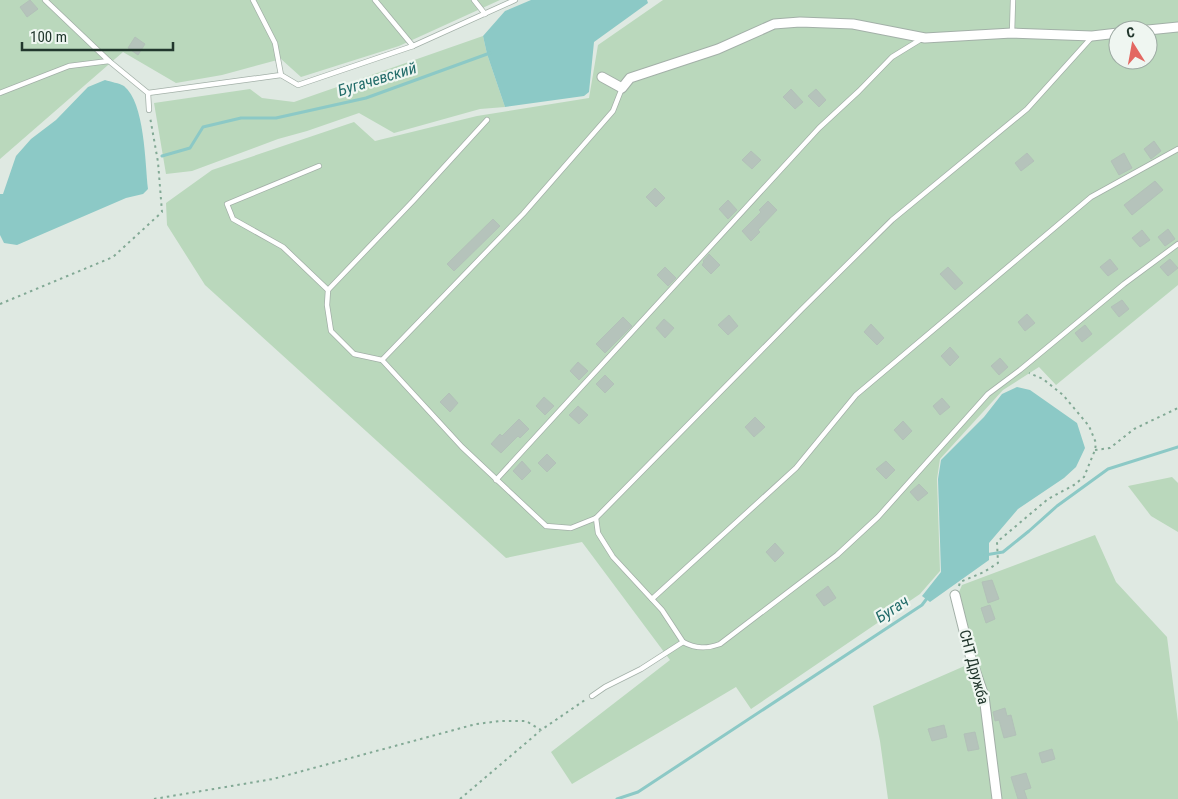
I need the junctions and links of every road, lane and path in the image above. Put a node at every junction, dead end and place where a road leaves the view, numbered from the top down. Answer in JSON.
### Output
{"nodes":[{"id":1,"x":45,"y":0,"type":"edge"},
{"id":2,"x":253,"y":0,"type":"edge"},
{"id":3,"x":375,"y":0,"type":"edge"},
{"id":4,"x":474,"y":0,"type":"edge"},
{"id":5,"x":515,"y":0,"type":"edge"},
{"id":6,"x":1013,"y":0,"type":"edge"},
{"id":7,"x":485,"y":14,"type":"junction"},
{"id":8,"x":1178,"y":27,"type":"edge"},
{"id":9,"x":1158,"y":29,"type":"edge"},
{"id":10,"x":1012,"y":33,"type":"junction"},
{"id":11,"x":1108,"y":34,"type":"edge"},
{"id":12,"x":1092,"y":36,"type":"junction"},
{"id":13,"x":924,"y":37,"type":"junction"},
{"id":14,"x":413,"y":46,"type":"junction"},
{"id":15,"x":109,"y":62,"type":"junction"},
{"id":16,"x":281,"y":75,"type":"junction"},
{"id":17,"x":602,"y":77,"type":"dead end"},
{"id":18,"x":622,"y":88,"type":"junction"},
{"id":19,"x":0,"y":93,"type":"edge"},
{"id":20,"x":148,"y":93,"type":"junction"},
{"id":21,"x":149,"y":110,"type":"joint"},
{"id":22,"x":487,"y":120,"type":"dead end"},
{"id":23,"x":1178,"y":149,"type":"edge"},
{"id":24,"x":319,"y":166,"type":"dead end"},
{"id":25,"x":1178,"y":244,"type":"edge"},
{"id":26,"x":328,"y":290,"type":"junction"},
{"id":27,"x":0,"y":304,"type":"edge"},
{"id":28,"x":382,"y":360,"type":"junction"},
{"id":29,"x":1020,"y":370,"type":"junction"},
{"id":30,"x":1178,"y":408,"type":"edge"},
{"id":31,"x":1095,"y":450,"type":"junction"},
{"id":32,"x":496,"y":480,"type":"junction"},
{"id":33,"x":596,"y":518,"type":"junction"},
{"id":34,"x":955,"y":595,"type":"joint"},
{"id":35,"x":652,"y":599,"type":"junction"},
{"id":36,"x":683,"y":642,"type":"junction"},
{"id":37,"x":592,"y":696,"type":"joint"},
{"id":38,"x":541,"y":730,"type":"junction"},
{"id":39,"x":154,"y":799,"type":"edge"},
{"id":40,"x":460,"y":799,"type":"edge"},
{"id":41,"x":997,"y":799,"type":"edge"}],
"edges":[{"from":1,"to":15,"type":"lane"},
{"from":2,"to":16,"type":"lane"},
{"from":3,"to":14,"type":"lane"},
{"from":4,"to":7,"type":"lane"},
{"from":5,"to":7,"type":"lane"},
{"from":6,"to":10,"type":"lane"},
{"from":7,"to":14,"type":"lane"},
{"from":8,"to":9,"type":"street"},
{"from":10,"to":12,"type":"street"},
{"from":10,"to":13,"type":"street"},
{"from":11,"to":12,"type":"street"},
{"from":12,"to":33,"type":"lane"},
{"from":13,"to":18,"type":"street"},
{"from":13,"to":32,"type":"lane"},
{"from":14,"to":16,"type":"lane"},
{"from":15,"to":19,"type":"lane"},
{"from":15,"to":20,"type":"lane"},
{"from":16,"to":20,"type":"lane"},
{"from":17,"to":18,"type":"street"},
{"from":18,"to":28,"type":"lane"},
{"from":20,"to":21,"type":"lane"},
{"from":21,"to":27,"type":"path"},
{"from":22,"to":26,"type":"lane"},
{"from":23,"to":35,"type":"lane"},
{"from":24,"to":26,"type":"lane"},
{"from":25,"to":29,"type":"lane"},
{"from":26,"to":28,"type":"lane"},
{"from":28,"to":32,"type":"lane"},
{"from":29,"to":31,"type":"path"},
{"from":29,"to":36,"type":"lane"},
{"from":30,"to":31,"type":"path"},
{"from":31,"to":34,"type":"path"},
{"from":32,"to":33,"type":"lane"},
{"from":33,"to":35,"type":"lane"},
{"from":34,"to":41,"type":"street","name":"СНТ Дружба"},
{"from":35,"to":36,"type":"lane"},
{"from":36,"to":37,"type":"lane"},
{"from":37,"to":38,"type":"path"},
{"from":38,"to":39,"type":"path"},
{"from":38,"to":40,"type":"path"}]}
